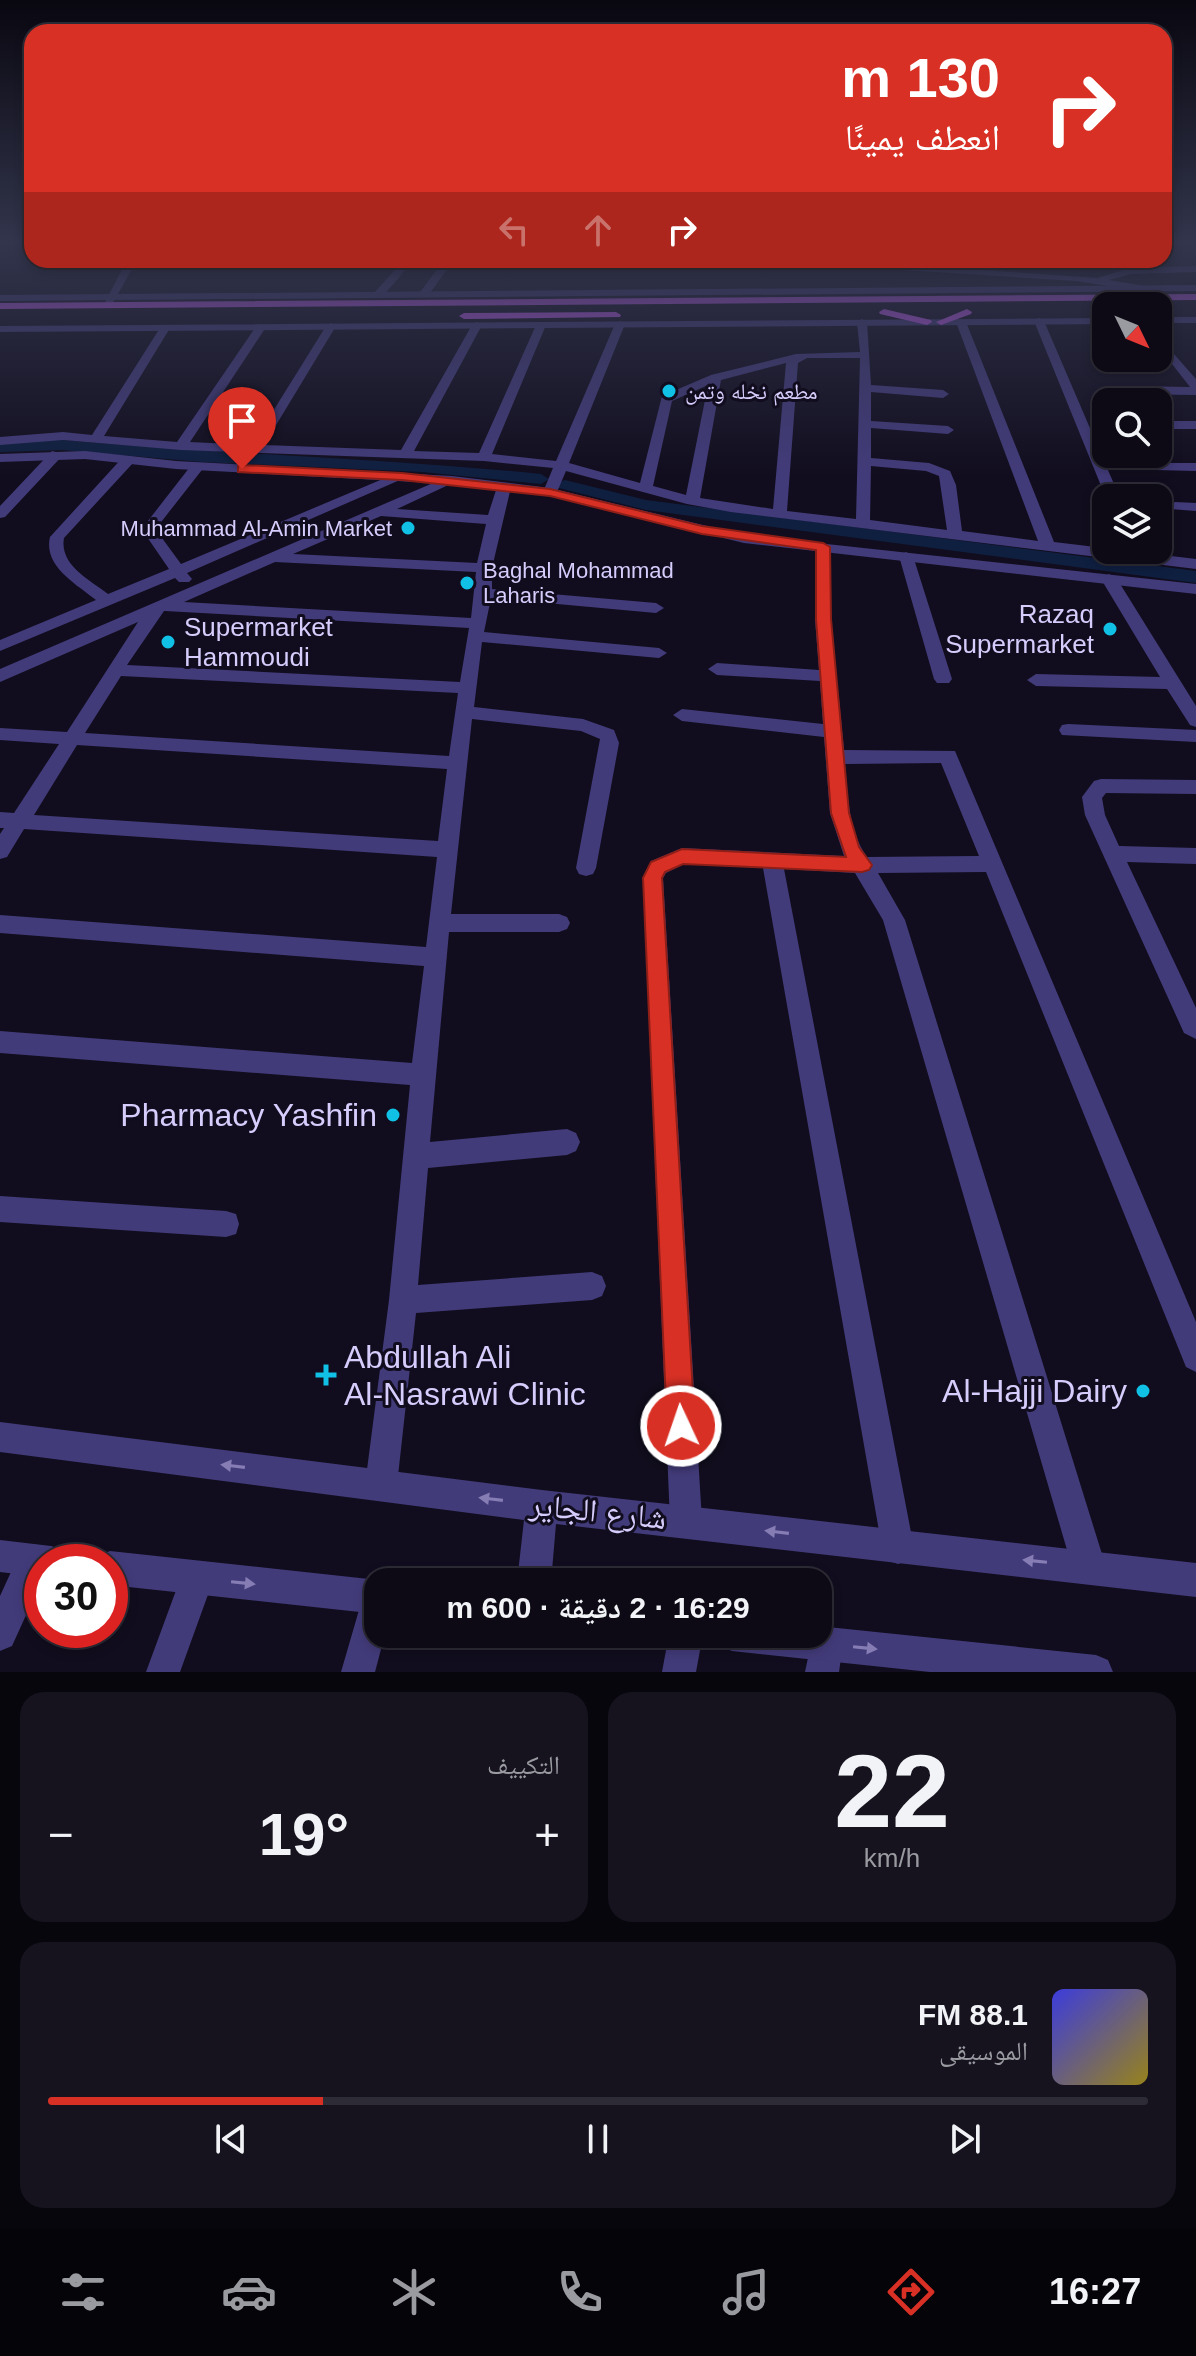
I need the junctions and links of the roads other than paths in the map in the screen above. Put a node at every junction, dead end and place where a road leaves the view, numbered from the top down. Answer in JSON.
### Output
{"nodes":[{"id":1,"x":919,"y":320,"type":"edge"},
{"id":2,"x":950,"y":320,"type":"edge"},
{"id":3,"x":965,"y":320,"type":"edge"},
{"id":4,"x":1021,"y":320,"type":"edge"},
{"id":5,"x":1039,"y":321,"type":"junction"},
{"id":6,"x":1092,"y":321,"type":"edge"},
{"id":7,"x":862,"y":322,"type":"junction"},
{"id":8,"x":927,"y":322,"type":"junction"},
{"id":9,"x":620,"y":324,"type":"junction"},
{"id":10,"x":477,"y":325,"type":"junction"},
{"id":11,"x":541,"y":325,"type":"junction"},
{"id":12,"x":331,"y":326,"type":"junction"},
{"id":13,"x":261,"y":327,"type":"junction"},
{"id":14,"x":165,"y":328,"type":"junction"},
{"id":15,"x":0,"y":329,"type":"edge"},
{"id":16,"x":866,"y":355,"type":"junction"},
{"id":17,"x":796,"y":357,"type":"junction"},
{"id":18,"x":1172,"y":357,"type":"edge"},
{"id":19,"x":715,"y":378,"type":"junction"},
{"id":20,"x":865,"y":388,"type":"junction"},
{"id":21,"x":1172,"y":389,"type":"edge"},
{"id":22,"x":1196,"y":389,"type":"edge"},
{"id":23,"x":943,"y":394,"type":"dead end"},
{"id":24,"x":865,"y":424,"type":"junction"},
{"id":25,"x":1172,"y":425,"type":"edge"},
{"id":26,"x":1196,"y":425,"type":"edge"},
{"id":27,"x":948,"y":430,"type":"dead end"},
{"id":28,"x":96,"y":438,"type":"junction"},
{"id":29,"x":0,"y":441,"type":"edge"},
{"id":30,"x":181,"y":446,"type":"junction"},
{"id":31,"x":256,"y":448,"type":"junction"},
{"id":32,"x":406,"y":453,"type":"junction"},
{"id":33,"x":57,"y":454,"type":"junction"},
{"id":34,"x":484,"y":457,"type":"junction"},
{"id":35,"x":0,"y":458,"type":"edge"},
{"id":36,"x":128,"y":460,"type":"junction"},
{"id":37,"x":864,"y":461,"type":"junction"},
{"id":38,"x":560,"y":465,"type":"junction"},
{"id":39,"x":198,"y":466,"type":"junction"},
{"id":40,"x":1172,"y":467,"type":"edge"},
{"id":41,"x":1196,"y":467,"type":"edge"},
{"id":42,"x":402,"y":476,"type":"junction"},
{"id":43,"x":452,"y":480,"type":"junction"},
{"id":44,"x":1107,"y":484,"type":"edge"},
{"id":45,"x":504,"y":487,"type":"junction"},
{"id":46,"x":646,"y":487,"type":"junction"},
{"id":47,"x":550,"y":492,"type":"junction"},
{"id":48,"x":692,"y":501,"type":"junction"},
{"id":49,"x":1175,"y":506,"type":"dead end"},
{"id":50,"x":1196,"y":507,"type":"edge"},
{"id":51,"x":377,"y":512,"type":"junction"},
{"id":52,"x":0,"y":514,"type":"edge"},
{"id":53,"x":780,"y":515,"type":"junction"},
{"id":54,"x":494,"y":520,"type":"junction"},
{"id":55,"x":863,"y":525,"type":"junction"},
{"id":56,"x":955,"y":536,"type":"junction"},
{"id":57,"x":823,"y":547,"type":"junction"},
{"id":58,"x":1048,"y":547,"type":"junction"},
{"id":59,"x":1092,"y":550,"type":"edge"},
{"id":60,"x":906,"y":556,"type":"junction"},
{"id":61,"x":272,"y":558,"type":"junction"},
{"id":62,"x":1172,"y":560,"type":"edge"},
{"id":63,"x":1196,"y":564,"type":"edge"},
{"id":64,"x":484,"y":568,"type":"junction"},
{"id":65,"x":177,"y":571,"type":"junction"},
{"id":66,"x":1109,"y":579,"type":"junction"},
{"id":67,"x":1196,"y":589,"type":"edge"},
{"id":68,"x":194,"y":592,"type":"junction"},
{"id":69,"x":484,"y":593,"type":"junction"},
{"id":70,"x":107,"y":601,"type":"junction"},
{"id":71,"x":158,"y":608,"type":"junction"},
{"id":72,"x":656,"y":608,"type":"dead end"},
{"id":73,"x":476,"y":630,"type":"junction"},
{"id":74,"x":0,"y":646,"type":"edge"},
{"id":75,"x":659,"y":653,"type":"dead end"},
{"id":76,"x":717,"y":669,"type":"dead end"},
{"id":77,"x":115,"y":670,"type":"junction"},
{"id":78,"x":8,"y":673,"type":"edge"},
{"id":79,"x":828,"y":676,"type":"junction"},
{"id":80,"x":943,"y":679,"type":"dead end"},
{"id":81,"x":1036,"y":680,"type":"dead end"},
{"id":82,"x":1172,"y":683,"type":"junction"},
{"id":83,"x":466,"y":688,"type":"junction"},
{"id":84,"x":463,"y":712,"type":"junction"},
{"id":85,"x":682,"y":715,"type":"dead end"},
{"id":86,"x":1196,"y":721,"type":"edge"},
{"id":87,"x":1068,"y":730,"type":"dead end"},
{"id":88,"x":832,"y":731,"type":"junction"},
{"id":89,"x":0,"y":734,"type":"edge"},
{"id":90,"x":1196,"y":736,"type":"edge"},
{"id":91,"x":70,"y":739,"type":"junction"},
{"id":92,"x":836,"y":757,"type":"junction"},
{"id":93,"x":457,"y":763,"type":"junction"},
{"id":94,"x":1196,"y":787,"type":"edge"},
{"id":95,"x":10,"y":821,"type":"edge"},
{"id":96,"x":448,"y":850,"type":"junction"},
{"id":97,"x":0,"y":851,"type":"edge"},
{"id":98,"x":1113,"y":854,"type":"junction"},
{"id":99,"x":1196,"y":856,"type":"edge"},
{"id":100,"x":772,"y":861,"type":"junction"},
{"id":101,"x":991,"y":864,"type":"junction"},
{"id":102,"x":862,"y":865,"type":"junction"},
{"id":103,"x":586,"y":868,"type":"dead end"},
{"id":104,"x":439,"y":923,"type":"junction"},
{"id":105,"x":559,"y":923,"type":"dead end"},
{"id":106,"x":0,"y":924,"type":"edge"},
{"id":107,"x":435,"y":957,"type":"junction"},
{"id":108,"x":1196,"y":1028,"type":"edge"},
{"id":109,"x":0,"y":1042,"type":"edge"},
{"id":110,"x":423,"y":1075,"type":"junction"},
{"id":111,"x":567,"y":1142,"type":"dead end"},
{"id":112,"x":416,"y":1156,"type":"junction"},
{"id":113,"x":0,"y":1209,"type":"edge"},
{"id":114,"x":226,"y":1224,"type":"dead end"},
{"id":115,"x":592,"y":1286,"type":"dead end"},
{"id":116,"x":403,"y":1300,"type":"junction"},
{"id":117,"x":1196,"y":1357,"type":"edge"},
{"id":118,"x":0,"y":1437,"type":"edge"},
{"id":119,"x":381,"y":1485,"type":"junction"},
{"id":120,"x":542,"y":1506,"type":"junction"},
{"id":121,"x":686,"y":1521,"type":"junction"},
{"id":122,"x":898,"y":1548,"type":"junction"},
{"id":123,"x":0,"y":1556,"type":"edge"},
{"id":124,"x":24,"y":1559,"type":"edge"},
{"id":125,"x":1089,"y":1567,"type":"junction"},
{"id":126,"x":535,"y":1568,"type":"edge"},
{"id":127,"x":128,"y":1570,"type":"edge"},
{"id":128,"x":197,"y":1578,"type":"junction"},
{"id":129,"x":1196,"y":1580,"type":"edge"},
{"id":130,"x":24,"y":1593,"type":"edge"},
{"id":131,"x":364,"y":1596,"type":"edge"},
{"id":132,"x":0,"y":1634,"type":"edge"},
{"id":133,"x":364,"y":1648,"type":"edge"},
{"id":134,"x":683,"y":1648,"type":"edge"},
{"id":135,"x":786,"y":1648,"type":"edge"},
{"id":136,"x":824,"y":1658,"type":"edge"},
{"id":137,"x":974,"y":1666,"type":"edge"},
{"id":138,"x":163,"y":1672,"type":"edge"},
{"id":139,"x":358,"y":1672,"type":"edge"},
{"id":140,"x":679,"y":1672,"type":"edge"},
{"id":141,"x":1096,"y":1672,"type":"edge"}],
"edges":[{"from":1,"to":8,"type":"main road"},
{"from":2,"to":8,"type":"street"},
{"from":3,"to":58,"type":"street"},
{"from":4,"to":5,"type":"street"},
{"from":5,"to":6,"type":"street"},
{"from":5,"to":44,"type":"street"},
{"from":7,"to":8,"type":"street"},
{"from":7,"to":9,"type":"street"},
{"from":7,"to":16,"type":"street"},
{"from":9,"to":11,"type":"street"},
{"from":9,"to":38,"type":"street"},
{"from":10,"to":11,"type":"street"},
{"from":10,"to":12,"type":"street"},
{"from":10,"to":32,"type":"street"},
{"from":11,"to":34,"type":"street"},
{"from":12,"to":13,"type":"street"},
{"from":12,"to":31,"type":"street"},
{"from":13,"to":14,"type":"street"},
{"from":13,"to":30,"type":"street"},
{"from":14,"to":15,"type":"street"},
{"from":14,"to":28,"type":"street"},
{"from":16,"to":17,"type":"street"},
{"from":16,"to":20,"type":"street"},
{"from":17,"to":19,"type":"street"},
{"from":17,"to":53,"type":"street"},
{"from":18,"to":22,"type":"street"},
{"from":19,"to":46,"type":"street"},
{"from":19,"to":48,"type":"street"},
{"from":20,"to":23,"type":"street"},
{"from":20,"to":24,"type":"street"},
{"from":21,"to":22,"type":"street"},
{"from":24,"to":27,"type":"street"},
{"from":24,"to":37,"type":"street"},
{"from":25,"to":26,"type":"street"},
{"from":28,"to":29,"type":"street"},
{"from":28,"to":30,"type":"street"},
{"from":30,"to":31,"type":"street"},
{"from":31,"to":32,"type":"street"},
{"from":32,"to":34,"type":"street"},
{"from":33,"to":35,"type":"street"},
{"from":33,"to":36,"type":"street"},
{"from":33,"to":52,"type":"street"},
{"from":34,"to":38,"type":"street"},
{"from":36,"to":39,"type":"street"},
{"from":36,"to":70,"type":"street"},
{"from":37,"to":55,"type":"street"},
{"from":37,"to":56,"type":"street"},
{"from":38,"to":46,"type":"street"},
{"from":38,"to":47,"type":"street"},
{"from":39,"to":42,"type":"street"},
{"from":39,"to":65,"type":"street"},
{"from":40,"to":41,"type":"street"},
{"from":42,"to":43,"type":"street"},
{"from":42,"to":65,"type":"street"},
{"from":43,"to":45,"type":"street"},
{"from":43,"to":51,"type":"street"},
{"from":45,"to":47,"type":"street"},
{"from":45,"to":54,"type":"street"},
{"from":46,"to":48,"type":"street"},
{"from":47,"to":57,"type":"street"},
{"from":48,"to":53,"type":"street"},
{"from":49,"to":50,"type":"street"},
{"from":51,"to":54,"type":"street"},
{"from":51,"to":61,"type":"street"},
{"from":53,"to":55,"type":"street"},
{"from":54,"to":64,"type":"street"},
{"from":55,"to":56,"type":"street"},
{"from":56,"to":58,"type":"street"},
{"from":57,"to":60,"type":"street"},
{"from":57,"to":79,"type":"street"},
{"from":58,"to":59,"type":"street"},
{"from":60,"to":66,"type":"street"},
{"from":60,"to":80,"type":"street"},
{"from":61,"to":64,"type":"street"},
{"from":61,"to":68,"type":"street"},
{"from":62,"to":63,"type":"street"},
{"from":64,"to":69,"type":"street"},
{"from":65,"to":68,"type":"street"},
{"from":65,"to":70,"type":"street"},
{"from":66,"to":67,"type":"street"},
{"from":66,"to":82,"type":"street"},
{"from":68,"to":71,"type":"street"},
{"from":69,"to":72,"type":"street"},
{"from":69,"to":73,"type":"street"},
{"from":70,"to":74,"type":"street"},
{"from":71,"to":73,"type":"street"},
{"from":71,"to":77,"type":"street"},
{"from":71,"to":78,"type":"street"},
{"from":73,"to":75,"type":"street"},
{"from":73,"to":83,"type":"street"},
{"from":74,"to":78,"type":"street"},
{"from":76,"to":79,"type":"street"},
{"from":77,"to":83,"type":"street"},
{"from":77,"to":91,"type":"street"},
{"from":79,"to":88,"type":"street"},
{"from":81,"to":82,"type":"street"},
{"from":82,"to":86,"type":"street"},
{"from":83,"to":84,"type":"street"},
{"from":84,"to":93,"type":"street"},
{"from":84,"to":103,"type":"street"},
{"from":85,"to":88,"type":"street"},
{"from":87,"to":90,"type":"street"},
{"from":88,"to":92,"type":"street"},
{"from":89,"to":91,"type":"street"},
{"from":91,"to":93,"type":"street"},
{"from":91,"to":95,"type":"street"},
{"from":92,"to":101,"type":"street"},
{"from":92,"to":102,"type":"street"},
{"from":93,"to":96,"type":"street"},
{"from":94,"to":98,"type":"street"},
{"from":95,"to":96,"type":"street"},
{"from":95,"to":97,"type":"street"},
{"from":96,"to":104,"type":"street"},
{"from":98,"to":99,"type":"street"},
{"from":98,"to":108,"type":"street"},
{"from":100,"to":102,"type":"street"},
{"from":100,"to":121,"type":"street"},
{"from":100,"to":122,"type":"street"},
{"from":101,"to":102,"type":"street"},
{"from":101,"to":117,"type":"street"},
{"from":102,"to":125,"type":"street"},
{"from":104,"to":105,"type":"street"},
{"from":104,"to":107,"type":"street"},
{"from":106,"to":107,"type":"street"},
{"from":107,"to":110,"type":"street"},
{"from":109,"to":110,"type":"street"},
{"from":110,"to":112,"type":"street"},
{"from":111,"to":112,"type":"street"},
{"from":112,"to":116,"type":"street"},
{"from":113,"to":114,"type":"street"},
{"from":115,"to":116,"type":"street"},
{"from":116,"to":119,"type":"street"},
{"from":119,"to":118,"type":"street","name":"شارع الجاير","one_way":true},
{"from":120,"to":119,"type":"street","name":"شارع الجاير","one_way":true},
{"from":120,"to":121,"type":"street","name":"شارع الجاير"},
{"from":120,"to":126,"type":"street"},
{"from":122,"to":121,"type":"street","name":"شارع الجاير","one_way":true},
{"from":125,"to":122,"type":"street","name":"شارع الجاير","one_way":true},
{"from":123,"to":124,"type":"street"},
{"from":125,"to":129,"type":"street","name":"شارع الجاير"},
{"from":127,"to":128,"type":"street"},
{"from":128,"to":131,"type":"street","one_way":true},
{"from":128,"to":138,"type":"street"},
{"from":130,"to":132,"type":"street"},
{"from":133,"to":139,"type":"street"},
{"from":134,"to":140,"type":"street"},
{"from":135,"to":136,"type":"street"},
{"from":136,"to":137,"type":"street","one_way":true},
{"from":137,"to":141,"type":"street"}]}
